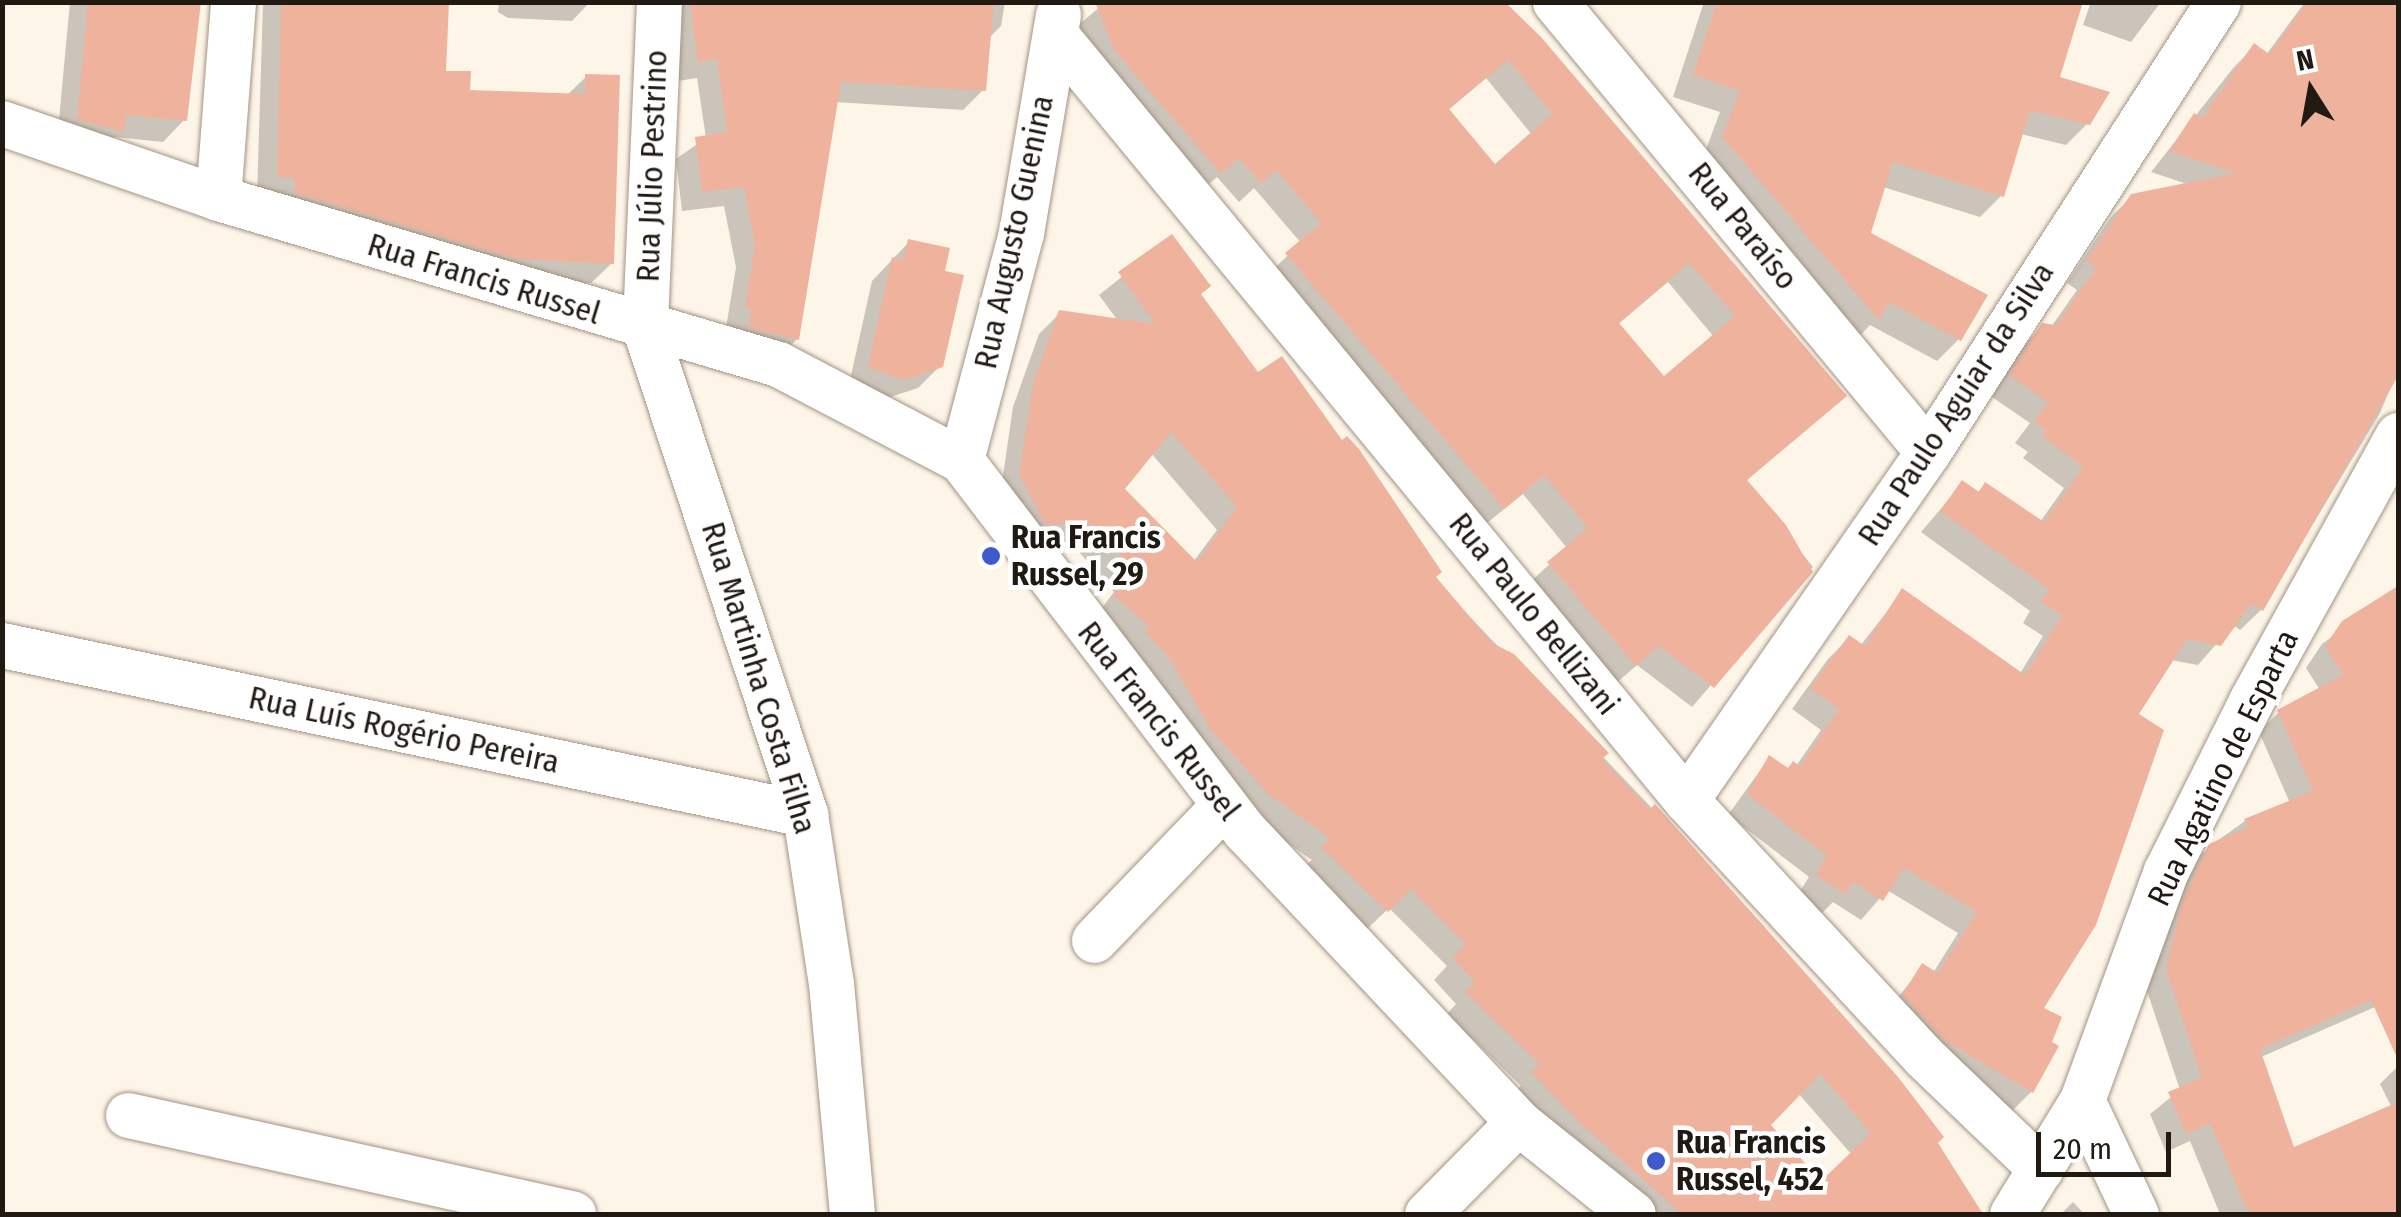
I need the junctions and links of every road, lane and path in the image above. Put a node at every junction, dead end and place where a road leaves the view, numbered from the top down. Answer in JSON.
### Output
{"nodes":[{"id":1,"x":233,"y":2,"type":"edge"},
{"id":2,"x":658,"y":2,"type":"edge"},
{"id":3,"x":1555,"y":2,"type":"edge"},
{"id":4,"x":2218,"y":2,"type":"edge"},
{"id":5,"x":1058,"y":18,"type":"edge"},
{"id":6,"x":2,"y":123,"type":"edge"},
{"id":7,"x":218,"y":198,"type":"junction"},
{"id":8,"x":645,"y":329,"type":"junction"},
{"id":9,"x":2398,"y":439,"type":"edge"},
{"id":10,"x":1928,"y":452,"type":"junction"},
{"id":11,"x":961,"y":460,"type":"junction"},
{"id":12,"x":2,"y":645,"type":"edge"},
{"id":13,"x":1686,"y":800,"type":"junction"},
{"id":14,"x":1224,"y":805,"type":"junction"},
{"id":15,"x":805,"y":814,"type":"junction"},
{"id":16,"x":1094,"y":940,"type":"dead end"},
{"id":17,"x":2082,"y":1100,"type":"junction"},
{"id":18,"x":128,"y":1115,"type":"dead end"},
{"id":19,"x":1518,"y":1122,"type":"junction"},
{"id":20,"x":2041,"y":1168,"type":"junction"},
{"id":21,"x":573,"y":1214,"type":"edge"},
{"id":22,"x":852,"y":1214,"type":"edge"},
{"id":23,"x":1427,"y":1214,"type":"edge"},
{"id":24,"x":1633,"y":1214,"type":"edge"},
{"id":25,"x":2012,"y":1214,"type":"edge"},
{"id":26,"x":2136,"y":1214,"type":"edge"}],
"edges":[{"from":1,"to":7,"type":"street"},
{"from":2,"to":8,"type":"street","name":"Rua Júlio Pestrino"},
{"from":3,"to":10,"type":"street","name":"Rua Paraíso"},
{"from":4,"to":10,"type":"street","name":"Rua Paulo Aguiar da Silva"},
{"from":5,"to":11,"type":"street","name":"Rua Augusto Guenina"},
{"from":5,"to":13,"type":"street","name":"Rua Paulo Bellizani"},
{"from":6,"to":7,"type":"street","name":"Rua Francis Russel"},
{"from":7,"to":8,"type":"street","name":"Rua Francis Russel"},
{"from":8,"to":11,"type":"street","name":"Rua Francis Russel"},
{"from":8,"to":15,"type":"street","name":"Rua Martinha Costa Filha"},
{"from":9,"to":17,"type":"street","name":"Rua Agatino de Esparta"},
{"from":10,"to":13,"type":"street","name":"Rua Paulo Aguiar da Silva"},
{"from":11,"to":14,"type":"street","name":"Rua Francis Russel"},
{"from":12,"to":15,"type":"street","name":"Rua Luís Rogério Pereira"},
{"from":13,"to":20,"type":"street","name":"Rua Paulo Bellizani"},
{"from":14,"to":16,"type":"street"},
{"from":14,"to":19,"type":"street","name":"Rua Francis Russel"},
{"from":15,"to":22,"type":"street","name":"Rua Martinha Costa Filha"},
{"from":17,"to":20,"type":"street","name":"Rua Agatino de Esparta"},
{"from":17,"to":26,"type":"street"},
{"from":18,"to":21,"type":"street"},
{"from":19,"to":23,"type":"street"},
{"from":19,"to":24,"type":"street","name":"Rua Francis Russel"},
{"from":20,"to":25,"type":"street","name":"Rua Agatino de Esparta"}]}
